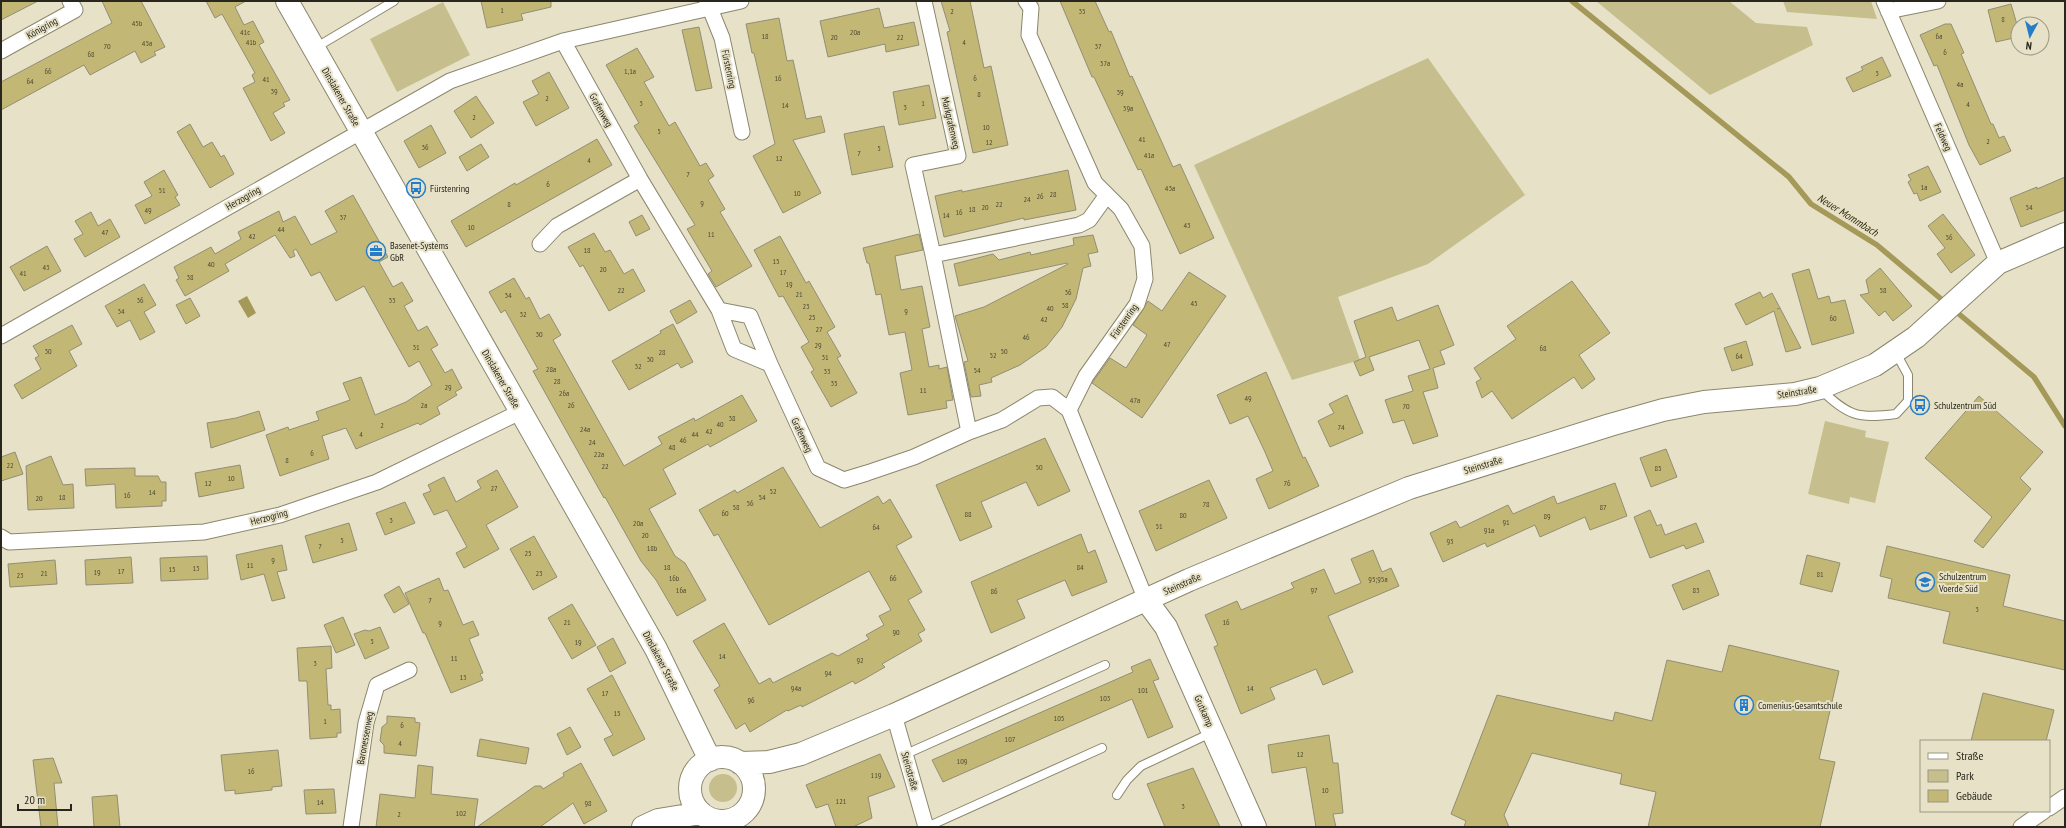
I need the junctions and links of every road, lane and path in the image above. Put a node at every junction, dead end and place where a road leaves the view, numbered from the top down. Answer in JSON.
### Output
{"nodes":[{"id":1,"x":70,"y":1,"type":"edge"},
{"id":2,"x":287,"y":1,"type":"edge"},
{"id":3,"x":394,"y":1,"type":"edge"},
{"id":4,"x":742,"y":1,"type":"edge"},
{"id":5,"x":924,"y":1,"type":"edge"},
{"id":6,"x":1026,"y":1,"type":"edge"},
{"id":7,"x":1938,"y":1,"type":"edge"},
{"id":8,"x":708,"y":5,"type":"edge"},
{"id":9,"x":1886,"y":6,"type":"edge"},
{"id":10,"x":563,"y":41,"type":"junction"},
{"id":11,"x":314,"y":49,"type":"junction"},
{"id":12,"x":1,"y":51,"type":"edge"},
{"id":13,"x":361,"y":132,"type":"junction"},
{"id":14,"x":742,"y":132,"type":"dead end"},
{"id":15,"x":640,"y":179,"type":"junction"},
{"id":16,"x":1107,"y":195,"type":"junction"},
{"id":17,"x":2065,"y":234,"type":"edge"},
{"id":18,"x":540,"y":244,"type":"dead end"},
{"id":19,"x":934,"y":255,"type":"junction"},
{"id":20,"x":1998,"y":263,"type":"junction"},
{"id":21,"x":719,"y":310,"type":"junction"},
{"id":22,"x":1,"y":336,"type":"edge"},
{"id":23,"x":1895,"y":351,"type":"junction"},
{"id":24,"x":770,"y":364,"type":"junction"},
{"id":25,"x":1820,"y":388,"type":"junction"},
{"id":26,"x":1069,"y":410,"type":"junction"},
{"id":27,"x":520,"y":412,"type":"junction"},
{"id":28,"x":969,"y":432,"type":"junction"},
{"id":29,"x":1,"y":537,"type":"edge"},
{"id":30,"x":1146,"y":600,"type":"junction"},
{"id":31,"x":1105,"y":666,"type":"dead end"},
{"id":32,"x":409,"y":670,"type":"dead end"},
{"id":33,"x":894,"y":715,"type":"junction"},
{"id":34,"x":1213,"y":732,"type":"junction"},
{"id":35,"x":1102,"y":748,"type":"dead end"},
{"id":36,"x":801,"y":754,"type":"junction"},
{"id":37,"x":906,"y":754,"type":"junction"},
{"id":38,"x":710,"y":760,"type":"junction"},
{"id":39,"x":740,"y":763,"type":"junction"},
{"id":40,"x":692,"y":781,"type":"junction"},
{"id":41,"x":754,"y":789,"type":"junction"},
{"id":42,"x":1117,"y":795,"type":"dead end"},
{"id":43,"x":2065,"y":797,"type":"edge"},
{"id":44,"x":2050,"y":807,"type":"edge"},
{"id":45,"x":2043,"y":812,"type":"edge"},
{"id":46,"x":701,"y":813,"type":"junction"},
{"id":47,"x":731,"y":823,"type":"edge"},
{"id":48,"x":650,"y":824,"type":"edge"},
{"id":49,"x":351,"y":827,"type":"edge"},
{"id":50,"x":927,"y":827,"type":"edge"},
{"id":51,"x":1255,"y":827,"type":"edge"},
{"id":52,"x":2021,"y":827,"type":"edge"}],
"edges":[{"from":1,"to":12,"type":"street","name":"Königring"},
{"from":2,"to":11,"type":"street","name":"Dinslakener Straße"},
{"from":3,"to":11,"type":"lane"},
{"from":4,"to":8,"type":"street"},
{"from":5,"to":19,"type":"street","name":"Markgrafenweg"},
{"from":6,"to":16,"type":"street","name":"Fürstenring"},
{"from":7,"to":9,"type":"street","name":"Feldweg"},
{"from":8,"to":10,"type":"street"},
{"from":8,"to":14,"type":"street","name":"Fürstenring"},
{"from":9,"to":20,"type":"street","name":"Feldweg"},
{"from":10,"to":13,"type":"street"},
{"from":10,"to":15,"type":"street","name":"Grafenweg"},
{"from":11,"to":13,"type":"street","name":"Dinslakener Straße"},
{"from":13,"to":22,"type":"street","name":"Herzogring"},
{"from":13,"to":27,"type":"street","name":"Dinslakener Straße"},
{"from":15,"to":18,"type":"street"},
{"from":15,"to":21,"type":"street","name":"Grafenweg"},
{"from":16,"to":19,"type":"street"},
{"from":16,"to":26,"type":"street","name":"Fürstenring"},
{"from":17,"to":20,"type":"street","name":"Steinstraße"},
{"from":19,"to":28,"type":"street","name":"Markgrafenweg"},
{"from":20,"to":23,"type":"street","name":"Steinstraße"},
{"from":21,"to":24,"type":"street","name":"Grafenweg"},
{"from":21,"to":24,"type":"street"},
{"from":23,"to":25,"type":"street","name":"Steinstraße"},
{"from":23,"to":25,"type":"lane"},
{"from":24,"to":28,"type":"street","name":"Grafenweg"},
{"from":25,"to":30,"type":"street","name":"Steinstraße"},
{"from":26,"to":28,"type":"street","name":"Grafenweg"},
{"from":26,"to":30,"type":"street"},
{"from":27,"to":29,"type":"street","name":"Herzogring"},
{"from":27,"to":38,"type":"street","name":"Dinslakener Straße"},
{"from":30,"to":33,"type":"street","name":"Steinstraße"},
{"from":30,"to":34,"type":"street","name":"Grutkamp"},
{"from":31,"to":37,"type":"lane"},
{"from":32,"to":49,"type":"street","name":"Baronessenweg"},
{"from":33,"to":36,"type":"street","name":"Steinstraße"},
{"from":33,"to":37,"type":"street","name":"Steinstraße"},
{"from":34,"to":42,"type":"lane"},
{"from":34,"to":51,"type":"street","name":"Grutkamp"},
{"from":35,"to":50,"type":"lane"},
{"from":36,"to":39,"type":"street","name":"Steinstraße"},
{"from":36,"to":41,"type":"street","name":"Steinstraße"},
{"from":37,"to":50,"type":"street","name":"Steinstraße"},
{"from":38,"to":39,"type":"street"},
{"from":38,"to":40,"type":"street"},
{"from":39,"to":41,"type":"street"},
{"from":40,"to":46,"type":"street"},
{"from":40,"to":48,"type":"street"},
{"from":41,"to":47,"type":"street"},
{"from":43,"to":44,"type":"street"},
{"from":45,"to":52,"type":"street"},
{"from":46,"to":47,"type":"street"},
{"from":46,"to":48,"type":"street"}]}
